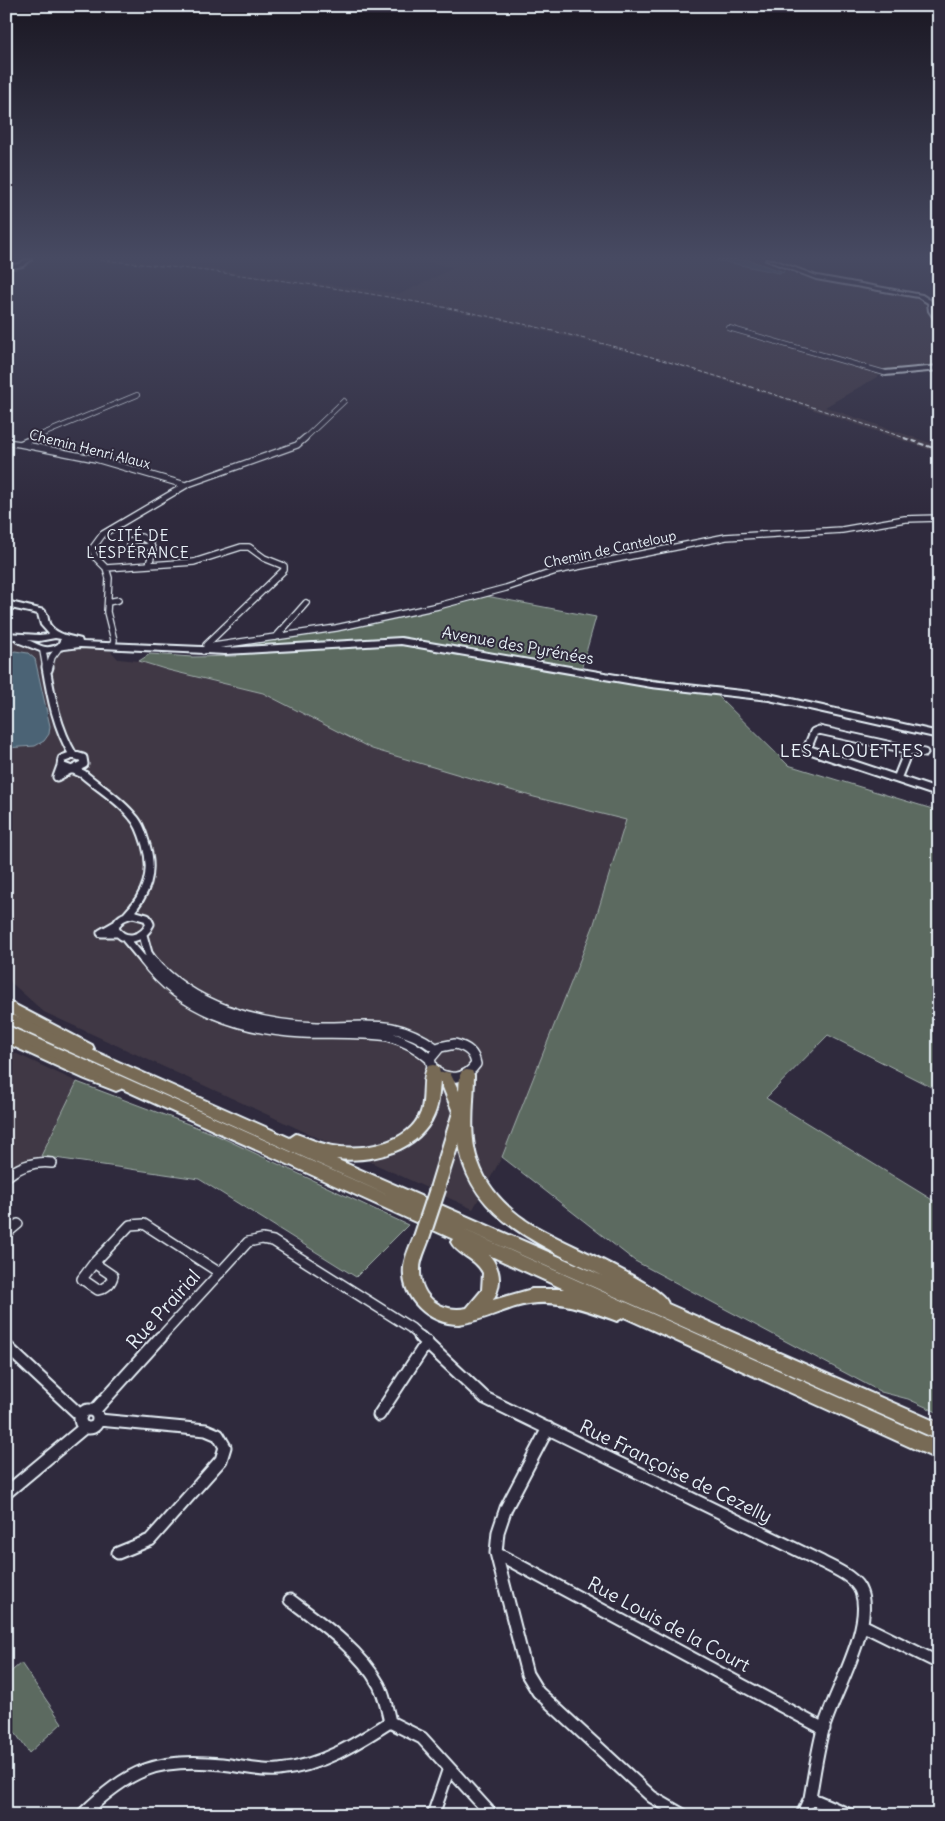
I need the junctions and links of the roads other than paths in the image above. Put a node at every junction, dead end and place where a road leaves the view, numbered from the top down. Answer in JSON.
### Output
{"nodes":[{"id":1,"x":788,"y":345,"type":"edge"},
{"id":2,"x":937,"y":369,"type":"edge"},
{"id":3,"x":885,"y":373,"type":"joint"},
{"id":4,"x":137,"y":395,"type":"dead end"},
{"id":5,"x":344,"y":401,"type":"dead end"},
{"id":6,"x":6,"y":442,"type":"edge"},
{"id":7,"x":20,"y":444,"type":"junction"},
{"id":8,"x":185,"y":485,"type":"junction"},
{"id":9,"x":939,"y":518,"type":"edge"},
{"id":10,"x":151,"y":547,"type":"dead end"},
{"id":11,"x":149,"y":564,"type":"junction"},
{"id":12,"x":106,"y":568,"type":"junction"},
{"id":13,"x":118,"y":600,"type":"dead end"},
{"id":14,"x":108,"y":602,"type":"junction"},
{"id":15,"x":306,"y":603,"type":"dead end"},
{"id":16,"x":6,"y":604,"type":"edge"},
{"id":17,"x":55,"y":635,"type":"junction"},
{"id":18,"x":8,"y":636,"type":"edge"},
{"id":19,"x":276,"y":637,"type":"junction"},
{"id":20,"x":37,"y":642,"type":"junction"},
{"id":21,"x":113,"y":644,"type":"junction"},
{"id":22,"x":62,"y":645,"type":"junction"},
{"id":23,"x":205,"y":649,"type":"junction"},
{"id":24,"x":43,"y":651,"type":"junction"},
{"id":25,"x":48,"y":672,"type":"junction"},
{"id":26,"x":939,"y":735,"type":"edge"},
{"id":27,"x":67,"y":745,"type":"junction"},
{"id":28,"x":909,"y":749,"type":"junction"},
{"id":29,"x":924,"y":753,"type":"dead end"},
{"id":30,"x":73,"y":755,"type":"junction"},
{"id":31,"x":65,"y":757,"type":"junction"},
{"id":32,"x":61,"y":766,"type":"junction"},
{"id":33,"x":72,"y":770,"type":"junction"},
{"id":34,"x":82,"y":770,"type":"junction"},
{"id":35,"x":897,"y":779,"type":"junction"},
{"id":36,"x":939,"y":792,"type":"edge"},
{"id":37,"x":139,"y":904,"type":"junction"},
{"id":38,"x":127,"y":915,"type":"junction"},
{"id":39,"x":144,"y":915,"type":"junction"},
{"id":40,"x":142,"y":935,"type":"junction"},
{"id":41,"x":125,"y":938,"type":"junction"},
{"id":42,"x":6,"y":1005,"type":"edge"},
{"id":43,"x":6,"y":1017,"type":"edge"},
{"id":44,"x":6,"y":1030,"type":"edge"},
{"id":45,"x":6,"y":1037,"type":"edge"},
{"id":46,"x":437,"y":1049,"type":"junction"},
{"id":47,"x":436,"y":1069,"type":"junction"},
{"id":48,"x":133,"y":1074,"type":"junction"},
{"id":49,"x":467,"y":1075,"type":"junction"},
{"id":50,"x":467,"y":1094,"type":"junction"},
{"id":51,"x":167,"y":1104,"type":"junction"},
{"id":52,"x":460,"y":1112,"type":"junction"},
{"id":53,"x":255,"y":1129,"type":"junction"},
{"id":54,"x":52,"y":1163,"type":"dead end"},
{"id":55,"x":6,"y":1178,"type":"edge"},
{"id":56,"x":353,"y":1186,"type":"junction"},
{"id":57,"x":18,"y":1224,"type":"dead end"},
{"id":58,"x":6,"y":1234,"type":"edge"},
{"id":59,"x":262,"y":1239,"type":"joint"},
{"id":60,"x":94,"y":1263,"type":"dead end"},
{"id":61,"x":220,"y":1273,"type":"junction"},
{"id":62,"x":471,"y":1315,"type":"junction"},
{"id":63,"x":684,"y":1320,"type":"junction"},
{"id":64,"x":427,"y":1342,"type":"junction"},
{"id":65,"x":6,"y":1346,"type":"edge"},
{"id":66,"x":96,"y":1415,"type":"junction"},
{"id":67,"x":379,"y":1415,"type":"dead end"},
{"id":68,"x":81,"y":1416,"type":"junction"},
{"id":69,"x":86,"y":1427,"type":"junction"},
{"id":70,"x":548,"y":1428,"type":"junction"},
{"id":71,"x":939,"y":1432,"type":"edge"},
{"id":72,"x":916,"y":1441,"type":"junction"},
{"id":73,"x":939,"y":1451,"type":"edge"},
{"id":74,"x":6,"y":1493,"type":"edge"},
{"id":75,"x":118,"y":1553,"type":"dead end"},
{"id":76,"x":496,"y":1553,"type":"junction"},
{"id":77,"x":290,"y":1600,"type":"dead end"},
{"id":78,"x":862,"y":1626,"type":"junction"},
{"id":79,"x":939,"y":1663,"type":"edge"},
{"id":80,"x":390,"y":1722,"type":"junction"},
{"id":81,"x":824,"y":1729,"type":"junction"},
{"id":82,"x":449,"y":1768,"type":"junction"},
{"id":83,"x":810,"y":1798,"type":"junction"},
{"id":84,"x":82,"y":1815,"type":"edge"},
{"id":85,"x":433,"y":1815,"type":"edge"},
{"id":86,"x":492,"y":1815,"type":"edge"},
{"id":87,"x":683,"y":1815,"type":"edge"},
{"id":88,"x":802,"y":1815,"type":"edge"},
{"id":89,"x":850,"y":1815,"type":"edge"}],
"edges":[{"from":1,"to":3,"type":"street"},
{"from":2,"to":3,"type":"street"},
{"from":4,"to":7,"type":"street","name":"Chemin Henri Alaux"},
{"from":5,"to":8,"type":"street"},
{"from":6,"to":7,"type":"street"},
{"from":7,"to":8,"type":"street","name":"Chemin Henri Alaux"},
{"from":8,"to":12,"type":"street"},
{"from":9,"to":19,"type":"street","name":"Chemin de Canteloup"},
{"from":10,"to":11,"type":"street"},
{"from":11,"to":12,"type":"street"},
{"from":11,"to":23,"type":"street"},
{"from":12,"to":14,"type":"street"},
{"from":13,"to":14,"type":"street"},
{"from":14,"to":21,"type":"street"},
{"from":15,"to":19,"type":"street"},
{"from":16,"to":17,"type":"main road"},
{"from":17,"to":20,"type":"main road"},
{"from":17,"to":22,"type":"main road"},
{"from":18,"to":20,"type":"main road"},
{"from":19,"to":23,"type":"street","name":"Chemin de Canteloup"},
{"from":20,"to":24,"type":"main road"},
{"from":21,"to":22,"type":"main road","name":"Avenue des Pyrénées"},
{"from":21,"to":23,"type":"main road","name":"Avenue des Pyrénées"},
{"from":22,"to":24,"type":"main road","name":"Avenue des Pyrénées"},
{"from":22,"to":25,"type":"street"},
{"from":23,"to":26,"type":"main road","name":"Avenue des Pyrénées"},
{"from":24,"to":25,"type":"street"},
{"from":25,"to":27,"type":"street"},
{"from":27,"to":30,"type":"street"},
{"from":27,"to":31,"type":"street"},
{"from":28,"to":29,"type":"street"},
{"from":28,"to":35,"type":"street"},
{"from":28,"to":35,"type":"street"},
{"from":30,"to":31,"type":"street"},
{"from":30,"to":34,"type":"street"},
{"from":31,"to":32,"type":"street"},
{"from":32,"to":33,"type":"street"},
{"from":32,"to":33,"type":"street"},
{"from":33,"to":34,"type":"street"},
{"from":34,"to":37,"type":"street"},
{"from":35,"to":36,"type":"street"},
{"from":37,"to":38,"type":"street"},
{"from":37,"to":39,"type":"street"},
{"from":38,"to":39,"type":"street"},
{"from":38,"to":41,"type":"street"},
{"from":39,"to":40,"type":"street"},
{"from":40,"to":41,"type":"street"},
{"from":40,"to":46,"type":"street"},
{"from":41,"to":47,"type":"street"},
{"from":42,"to":48,"type":"main road"},
{"from":43,"to":48,"type":"main road"},
{"from":44,"to":51,"type":"main road"},
{"from":45,"to":51,"type":"main road"},
{"from":46,"to":47,"type":"street"},
{"from":46,"to":49,"type":"street"},
{"from":47,"to":49,"type":"street"},
{"from":47,"to":52,"type":"main road"},
{"from":47,"to":53,"type":"main road"},
{"from":48,"to":53,"type":"main road"},
{"from":49,"to":50,"type":"main road"},
{"from":50,"to":52,"type":"main road"},
{"from":50,"to":63,"type":"main road"},
{"from":51,"to":56,"type":"main road"},
{"from":52,"to":62,"type":"main road","bridge":true},
{"from":53,"to":63,"type":"main road"},
{"from":54,"to":55,"type":"street"},
{"from":56,"to":62,"type":"main road"},
{"from":56,"to":72,"type":"main road"},
{"from":57,"to":58,"type":"street"},
{"from":59,"to":61,"type":"street","name":"Rue Prairial"},
{"from":59,"to":64,"type":"street","name":"Rue Françoise de Cezelly"},
{"from":60,"to":61,"type":"street"},
{"from":61,"to":66,"type":"street","name":"Rue Prairial"},
{"from":62,"to":72,"type":"main road"},
{"from":63,"to":71,"type":"main road"},
{"from":64,"to":67,"type":"street"},
{"from":64,"to":70,"type":"street","name":"Rue Françoise de Cezelly"},
{"from":65,"to":68,"type":"street"},
{"from":66,"to":68,"type":"street"},
{"from":66,"to":69,"type":"street"},
{"from":66,"to":75,"type":"street"},
{"from":68,"to":69,"type":"street"},
{"from":69,"to":74,"type":"street"},
{"from":70,"to":76,"type":"street"},
{"from":70,"to":78,"type":"street","name":"Rue Françoise de Cezelly"},
{"from":72,"to":73,"type":"main road"},
{"from":76,"to":81,"type":"street","name":"Rue Louis de la Court"},
{"from":76,"to":87,"type":"street"},
{"from":77,"to":80,"type":"street"},
{"from":78,"to":79,"type":"street"},
{"from":78,"to":81,"type":"street","name":"Rue Françoise de Cezelly"},
{"from":80,"to":82,"type":"street"},
{"from":80,"to":84,"type":"street"},
{"from":81,"to":83,"type":"street","name":"Rue Françoise de Cezelly"},
{"from":82,"to":85,"type":"street"},
{"from":82,"to":86,"type":"street"},
{"from":83,"to":88,"type":"street","name":"Rue Françoise de Cezelly"},
{"from":83,"to":89,"type":"street"}]}
